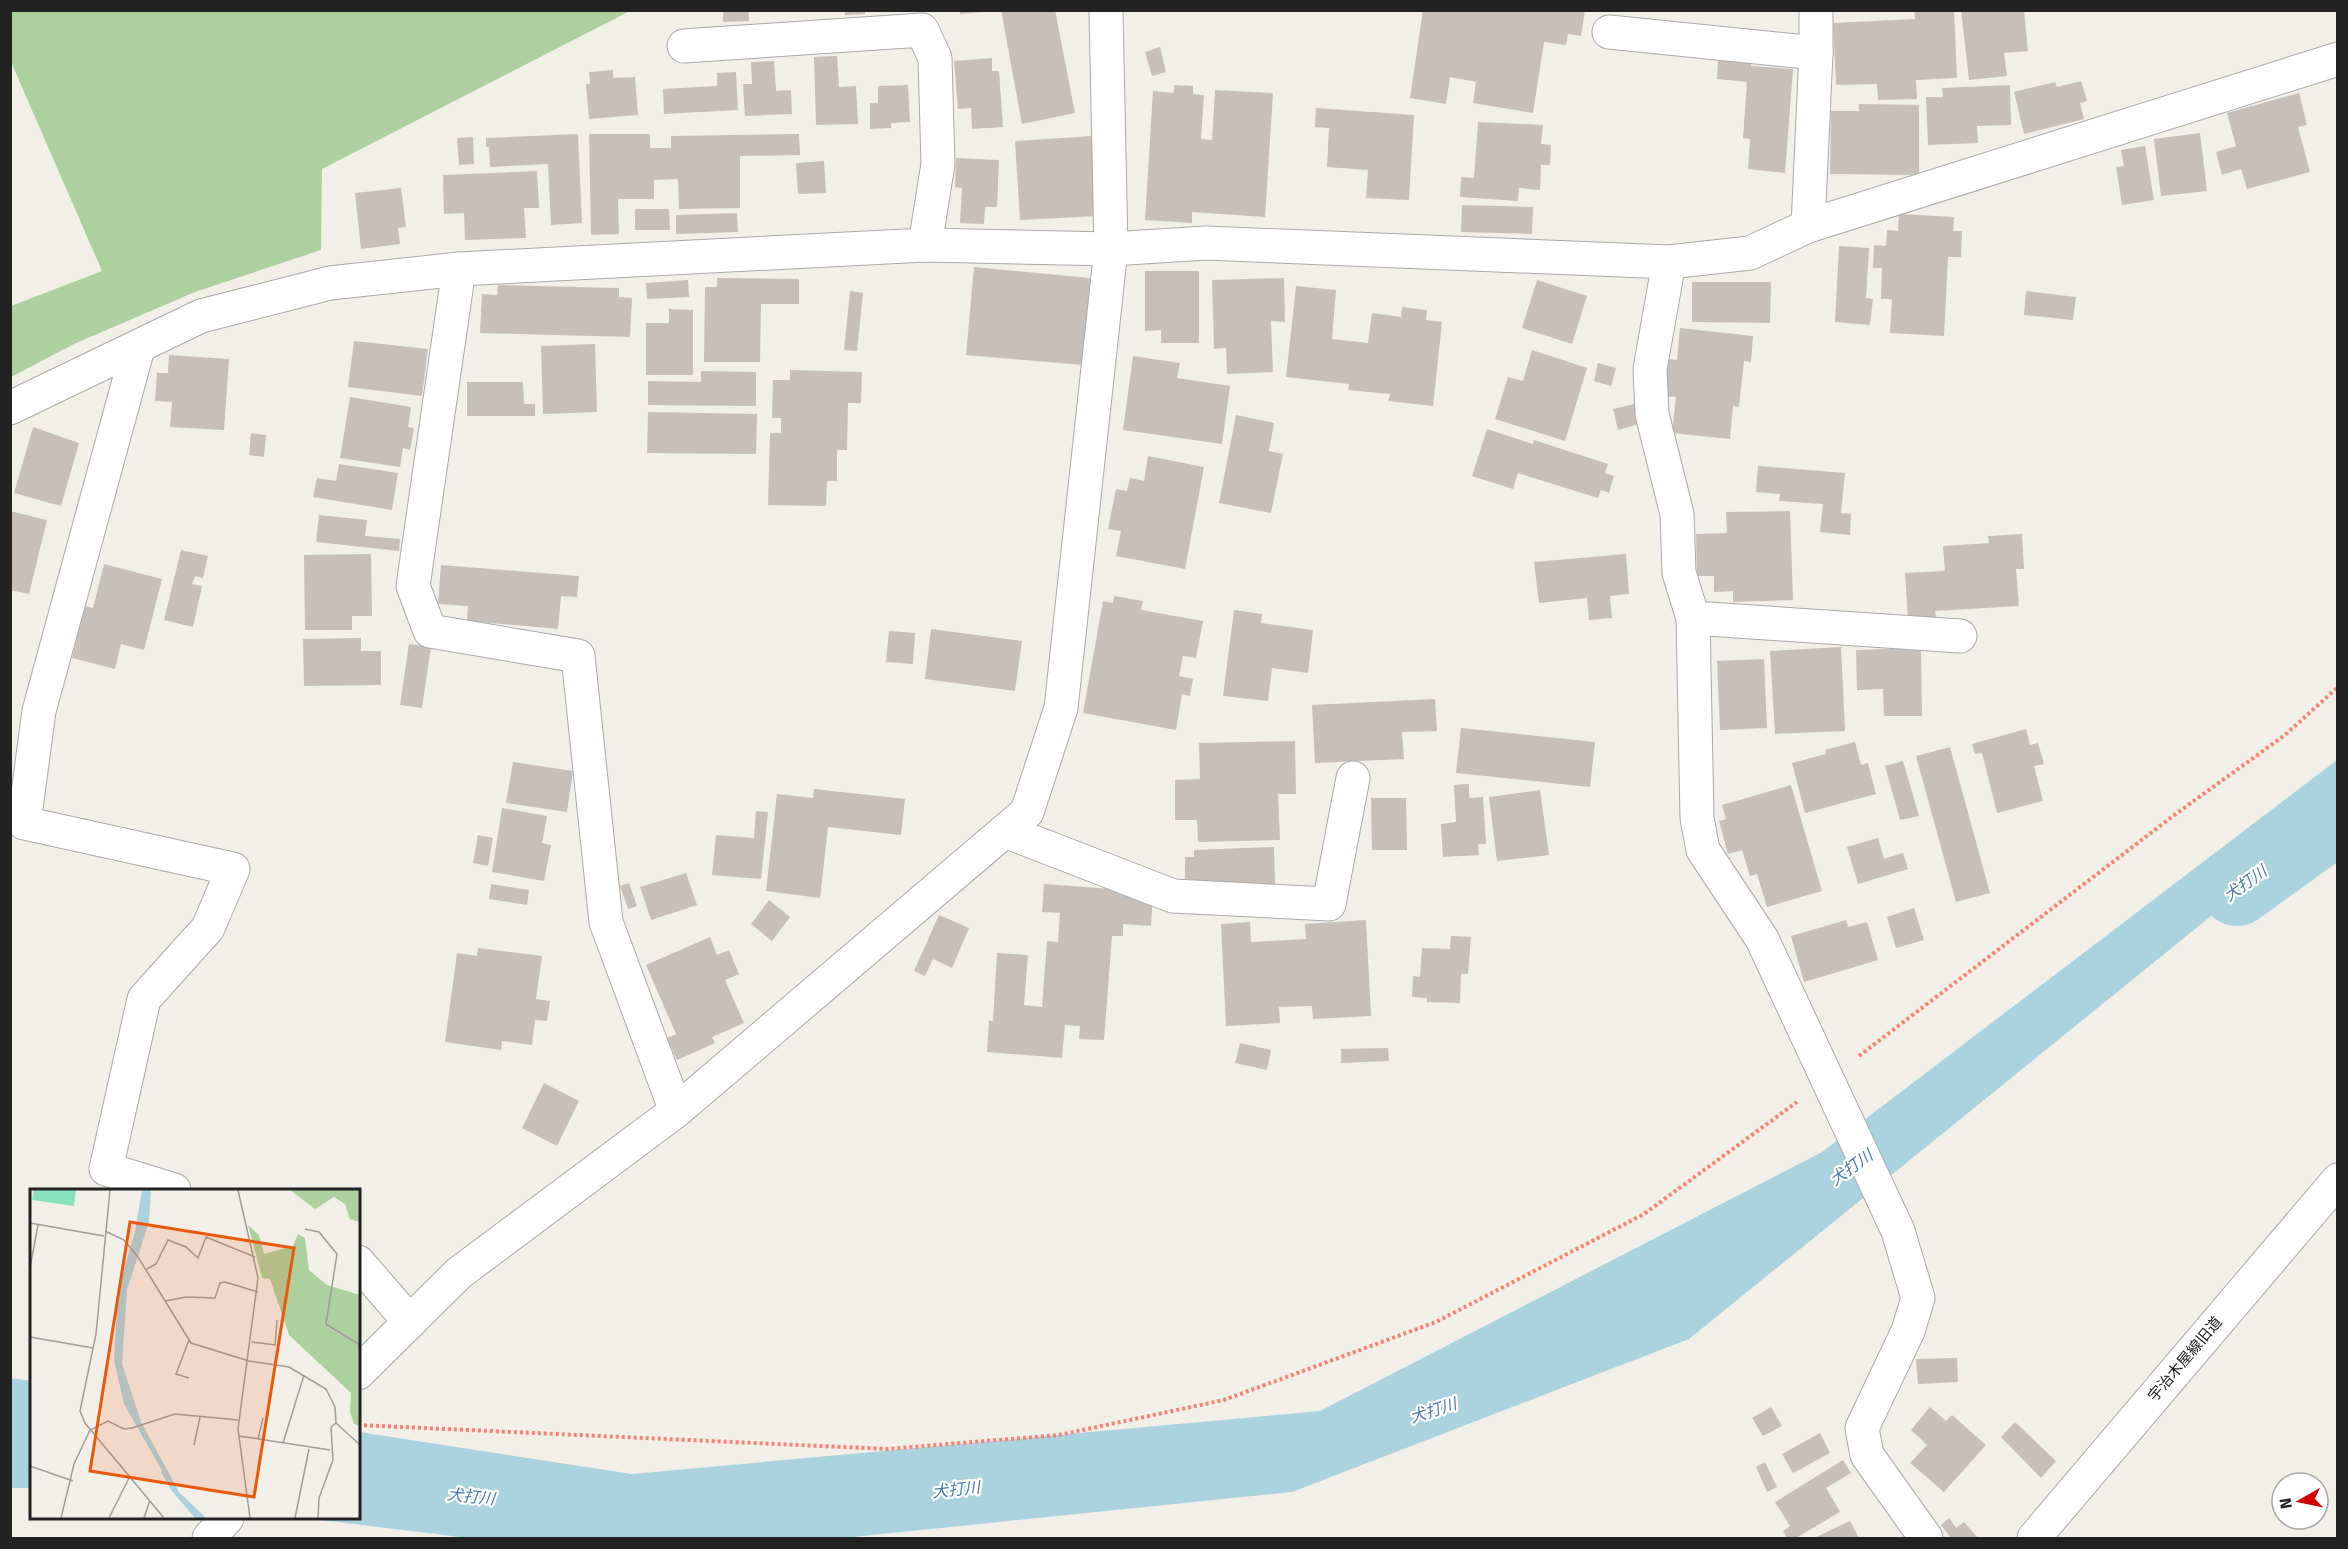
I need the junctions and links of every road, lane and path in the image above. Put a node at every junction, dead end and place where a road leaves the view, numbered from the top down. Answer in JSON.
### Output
{"nodes":[{"id":1,"x":1106,"y":10,"type":"edge"},
{"id":2,"x":1815,"y":10,"type":"edge"},
{"id":3,"x":1609,"y":32,"type":"dead end"},
{"id":4,"x":684,"y":46,"type":"dead end"},
{"id":5,"x":1816,"y":53,"type":"junction"},
{"id":6,"x":2337,"y":59,"type":"edge"},
{"id":7,"x":1808,"y":226,"type":"junction"},
{"id":8,"x":925,"y":245,"type":"junction"},
{"id":9,"x":1111,"y":249,"type":"junction"},
{"id":10,"x":1669,"y":262,"type":"junction"},
{"id":11,"x":459,"y":269,"type":"junction"},
{"id":12,"x":138,"y":348,"type":"junction"},
{"id":13,"x":10,"y":408,"type":"edge"},
{"id":14,"x":1693,"y":618,"type":"junction"},
{"id":15,"x":1960,"y":636,"type":"dead end"},
{"id":16,"x":2337,"y":687,"type":"edge"},
{"id":17,"x":1353,"y":778,"type":"dead end"},
{"id":18,"x":1005,"y":831,"type":"junction"},
{"id":19,"x":1831,"y":1088,"type":"junction"},
{"id":20,"x":676,"y":1111,"type":"junction"},
{"id":21,"x":2337,"y":1180,"type":"edge"},
{"id":22,"x":168,"y":1189,"type":"edge"},
{"id":23,"x":360,"y":1264,"type":"edge"},
{"id":24,"x":410,"y":1322,"type":"junction"},
{"id":25,"x":360,"y":1371,"type":"edge"},
{"id":26,"x":360,"y":1425,"type":"edge"},
{"id":27,"x":226,"y":1519,"type":"edge"},
{"id":28,"x":209,"y":1539,"type":"edge"},
{"id":29,"x":1926,"y":1539,"type":"edge"},
{"id":30,"x":2034,"y":1539,"type":"edge"}],
"edges":[{"from":1,"to":9,"type":"street"},
{"from":2,"to":5,"type":"street"},
{"from":3,"to":5,"type":"street"},
{"from":4,"to":8,"type":"street"},
{"from":5,"to":7,"type":"street"},
{"from":6,"to":7,"type":"street"},
{"from":7,"to":10,"type":"street"},
{"from":8,"to":9,"type":"street"},
{"from":8,"to":11,"type":"street"},
{"from":9,"to":10,"type":"street"},
{"from":9,"to":18,"type":"street"},
{"from":10,"to":14,"type":"street"},
{"from":11,"to":12,"type":"street"},
{"from":11,"to":20,"type":"street"},
{"from":12,"to":13,"type":"street"},
{"from":12,"to":22,"type":"street"},
{"from":14,"to":15,"type":"street"},
{"from":14,"to":19,"type":"street"},
{"from":16,"to":19,"type":"path"},
{"from":17,"to":18,"type":"street"},
{"from":18,"to":20,"type":"street"},
{"from":19,"to":26,"type":"path"},
{"from":19,"to":29,"type":"street"},
{"from":20,"to":24,"type":"street"},
{"from":21,"to":30,"type":"street","name":"宇治木屋線旧道"},
{"from":23,"to":24,"type":"street"},
{"from":24,"to":25,"type":"street"},
{"from":27,"to":28,"type":"street"}]}
